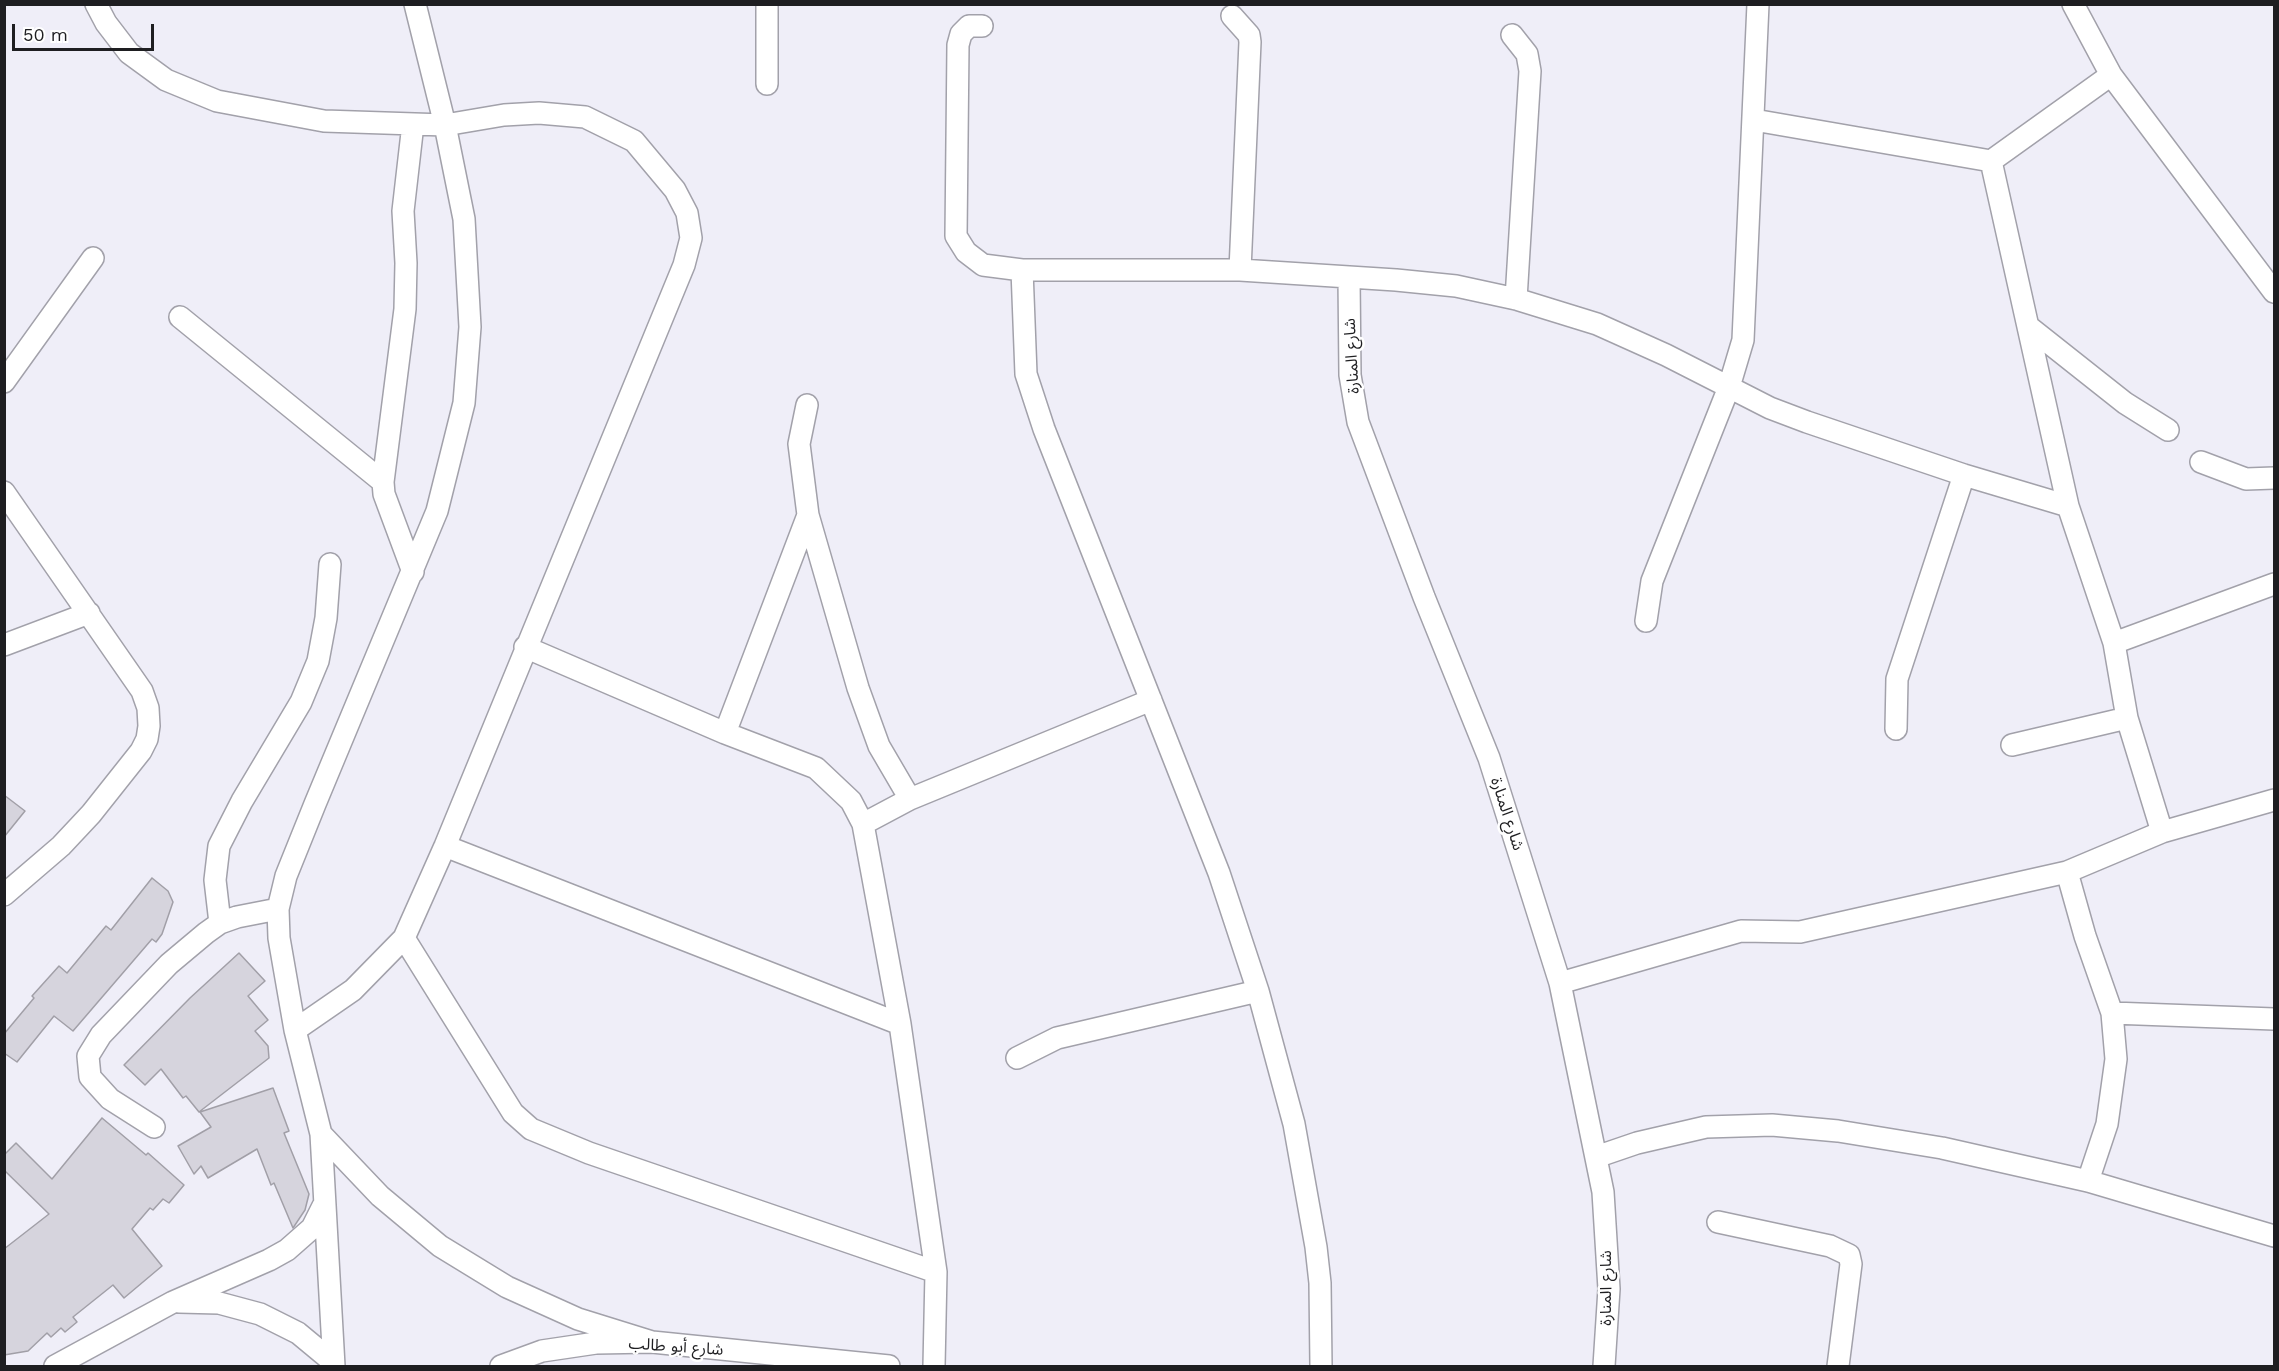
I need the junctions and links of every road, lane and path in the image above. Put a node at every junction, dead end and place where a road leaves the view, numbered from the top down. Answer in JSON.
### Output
{"nodes":[{"id":1,"x":96,"y":4,"type":"edge"},
{"id":2,"x":416,"y":4,"type":"edge"},
{"id":3,"x":767,"y":4,"type":"edge"},
{"id":4,"x":1758,"y":4,"type":"edge"},
{"id":5,"x":2073,"y":4,"type":"edge"},
{"id":6,"x":1232,"y":16,"type":"dead end"},
{"id":7,"x":982,"y":26,"type":"dead end"},
{"id":8,"x":1512,"y":35,"type":"dead end"},
{"id":9,"x":2111,"y":75,"type":"junction"},
{"id":10,"x":767,"y":84,"type":"dead end"},
{"id":11,"x":1754,"y":120,"type":"junction"},
{"id":12,"x":413,"y":124,"type":"junction"},
{"id":13,"x":445,"y":125,"type":"junction"},
{"id":14,"x":1990,"y":161,"type":"junction"},
{"id":15,"x":93,"y":258,"type":"dead end"},
{"id":16,"x":1022,"y":270,"type":"junction"},
{"id":17,"x":1240,"y":270,"type":"junction"},
{"id":18,"x":1349,"y":278,"type":"junction"},
{"id":19,"x":2274,"y":292,"type":"edge"},
{"id":20,"x":1516,"y":299,"type":"junction"},
{"id":21,"x":180,"y":317,"type":"dead end"},
{"id":22,"x":2029,"y":327,"type":"junction"},
{"id":23,"x":4,"y":382,"type":"edge"},
{"id":24,"x":1729,"y":387,"type":"junction"},
{"id":25,"x":807,"y":405,"type":"dead end"},
{"id":26,"x":2168,"y":430,"type":"dead end"},
{"id":27,"x":2201,"y":462,"type":"dead end"},
{"id":28,"x":1964,"y":475,"type":"junction"},
{"id":29,"x":2274,"y":478,"type":"edge"},
{"id":30,"x":383,"y":482,"type":"junction"},
{"id":31,"x":4,"y":492,"type":"edge"},
{"id":32,"x":2068,"y":506,"type":"junction"},
{"id":33,"x":808,"y":515,"type":"junction"},
{"id":34,"x":330,"y":564,"type":"dead end"},
{"id":35,"x":413,"y":572,"type":"junction"},
{"id":36,"x":2274,"y":584,"type":"edge"},
{"id":37,"x":89,"y":613,"type":"junction"},
{"id":38,"x":1646,"y":621,"type":"dead end"},
{"id":39,"x":2114,"y":643,"type":"junction"},
{"id":40,"x":4,"y":645,"type":"edge"},
{"id":41,"x":525,"y":647,"type":"junction"},
{"id":42,"x":1151,"y":700,"type":"junction"},
{"id":43,"x":2127,"y":718,"type":"junction"},
{"id":44,"x":1896,"y":729,"type":"dead end"},
{"id":45,"x":725,"y":733,"type":"junction"},
{"id":46,"x":2012,"y":745,"type":"dead end"},
{"id":47,"x":910,"y":799,"type":"junction"},
{"id":48,"x":2274,"y":800,"type":"edge"},
{"id":49,"x":863,"y":824,"type":"junction"},
{"id":50,"x":2162,"y":832,"type":"junction"},
{"id":51,"x":445,"y":846,"type":"junction"},
{"id":52,"x":2067,"y":872,"type":"junction"},
{"id":53,"x":4,"y":895,"type":"edge"},
{"id":54,"x":278,"y":909,"type":"junction"},
{"id":55,"x":220,"y":923,"type":"junction"},
{"id":56,"x":404,"y":938,"type":"junction"},
{"id":57,"x":1560,"y":983,"type":"junction"},
{"id":58,"x":1258,"y":992,"type":"junction"},
{"id":59,"x":2112,"y":1013,"type":"junction"},
{"id":60,"x":2274,"y":1019,"type":"edge"},
{"id":61,"x":900,"y":1024,"type":"junction"},
{"id":62,"x":295,"y":1030,"type":"junction"},
{"id":63,"x":1017,"y":1058,"type":"dead end"},
{"id":64,"x":154,"y":1127,"type":"dead end"},
{"id":65,"x":321,"y":1134,"type":"junction"},
{"id":66,"x":1596,"y":1157,"type":"junction"},
{"id":67,"x":2088,"y":1181,"type":"junction"},
{"id":68,"x":324,"y":1206,"type":"junction"},
{"id":69,"x":1718,"y":1222,"type":"dead end"},
{"id":70,"x":2274,"y":1236,"type":"edge"},
{"id":71,"x":936,"y":1272,"type":"junction"},
{"id":72,"x":173,"y":1302,"type":"junction"},
{"id":73,"x":652,"y":1342,"type":"junction"},
{"id":74,"x":333,"y":1364,"type":"edge"},
{"id":75,"x":55,"y":1366,"type":"edge"},
{"id":76,"x":501,"y":1366,"type":"edge"},
{"id":77,"x":889,"y":1366,"type":"edge"},
{"id":78,"x":934,"y":1366,"type":"edge"},
{"id":79,"x":1321,"y":1366,"type":"edge"},
{"id":80,"x":1604,"y":1366,"type":"edge"},
{"id":81,"x":1838,"y":1366,"type":"edge"}],
"edges":[{"from":1,"to":12,"type":"street"},
{"from":2,"to":13,"type":"street"},
{"from":3,"to":10,"type":"street"},
{"from":4,"to":11,"type":"street"},
{"from":5,"to":9,"type":"street"},
{"from":6,"to":17,"type":"street"},
{"from":7,"to":16,"type":"street"},
{"from":8,"to":20,"type":"street"},
{"from":9,"to":14,"type":"street"},
{"from":9,"to":19,"type":"street"},
{"from":11,"to":14,"type":"street"},
{"from":11,"to":24,"type":"street"},
{"from":12,"to":13,"type":"street"},
{"from":12,"to":30,"type":"street"},
{"from":13,"to":35,"type":"street"},
{"from":13,"to":41,"type":"street"},
{"from":14,"to":22,"type":"street"},
{"from":15,"to":23,"type":"street"},
{"from":16,"to":17,"type":"street"},
{"from":16,"to":42,"type":"street"},
{"from":17,"to":18,"type":"street"},
{"from":18,"to":20,"type":"street"},
{"from":18,"to":57,"type":"street","name":"شارع المنارة"},
{"from":20,"to":24,"type":"street"},
{"from":21,"to":30,"type":"street"},
{"from":22,"to":26,"type":"street"},
{"from":22,"to":32,"type":"street"},
{"from":24,"to":28,"type":"street"},
{"from":24,"to":38,"type":"street"},
{"from":25,"to":33,"type":"street"},
{"from":27,"to":29,"type":"street"},
{"from":28,"to":32,"type":"street"},
{"from":28,"to":44,"type":"street"},
{"from":30,"to":35,"type":"street"},
{"from":31,"to":37,"type":"street"},
{"from":32,"to":39,"type":"street"},
{"from":33,"to":45,"type":"street"},
{"from":33,"to":47,"type":"street"},
{"from":34,"to":55,"type":"street"},
{"from":35,"to":54,"type":"street"},
{"from":36,"to":39,"type":"street"},
{"from":37,"to":40,"type":"street"},
{"from":37,"to":53,"type":"street"},
{"from":39,"to":43,"type":"street"},
{"from":41,"to":45,"type":"street"},
{"from":41,"to":51,"type":"street"},
{"from":42,"to":47,"type":"street"},
{"from":42,"to":58,"type":"street"},
{"from":43,"to":46,"type":"street"},
{"from":43,"to":50,"type":"street"},
{"from":45,"to":49,"type":"street"},
{"from":47,"to":49,"type":"street"},
{"from":48,"to":50,"type":"street"},
{"from":49,"to":61,"type":"street"},
{"from":50,"to":52,"type":"street"},
{"from":51,"to":56,"type":"street"},
{"from":51,"to":61,"type":"street"},
{"from":52,"to":57,"type":"street"},
{"from":52,"to":59,"type":"street"},
{"from":54,"to":55,"type":"street"},
{"from":54,"to":62,"type":"street"},
{"from":55,"to":64,"type":"street"},
{"from":56,"to":62,"type":"street"},
{"from":56,"to":71,"type":"street"},
{"from":57,"to":66,"type":"street","name":"شارع المنارة"},
{"from":58,"to":63,"type":"street"},
{"from":58,"to":79,"type":"street"},
{"from":59,"to":60,"type":"street"},
{"from":59,"to":67,"type":"street"},
{"from":61,"to":71,"type":"street"},
{"from":62,"to":65,"type":"street"},
{"from":65,"to":68,"type":"street"},
{"from":65,"to":73,"type":"street"},
{"from":66,"to":67,"type":"street"},
{"from":66,"to":80,"type":"street","name":"شارع المنارة"},
{"from":67,"to":70,"type":"street"},
{"from":68,"to":72,"type":"street"},
{"from":68,"to":74,"type":"street"},
{"from":69,"to":81,"type":"street"},
{"from":71,"to":78,"type":"street"},
{"from":72,"to":74,"type":"street"},
{"from":72,"to":75,"type":"street"},
{"from":73,"to":76,"type":"street","name":"شارع أبو طالب"},
{"from":73,"to":77,"type":"street","name":"شارع أبو طالب"}]}
